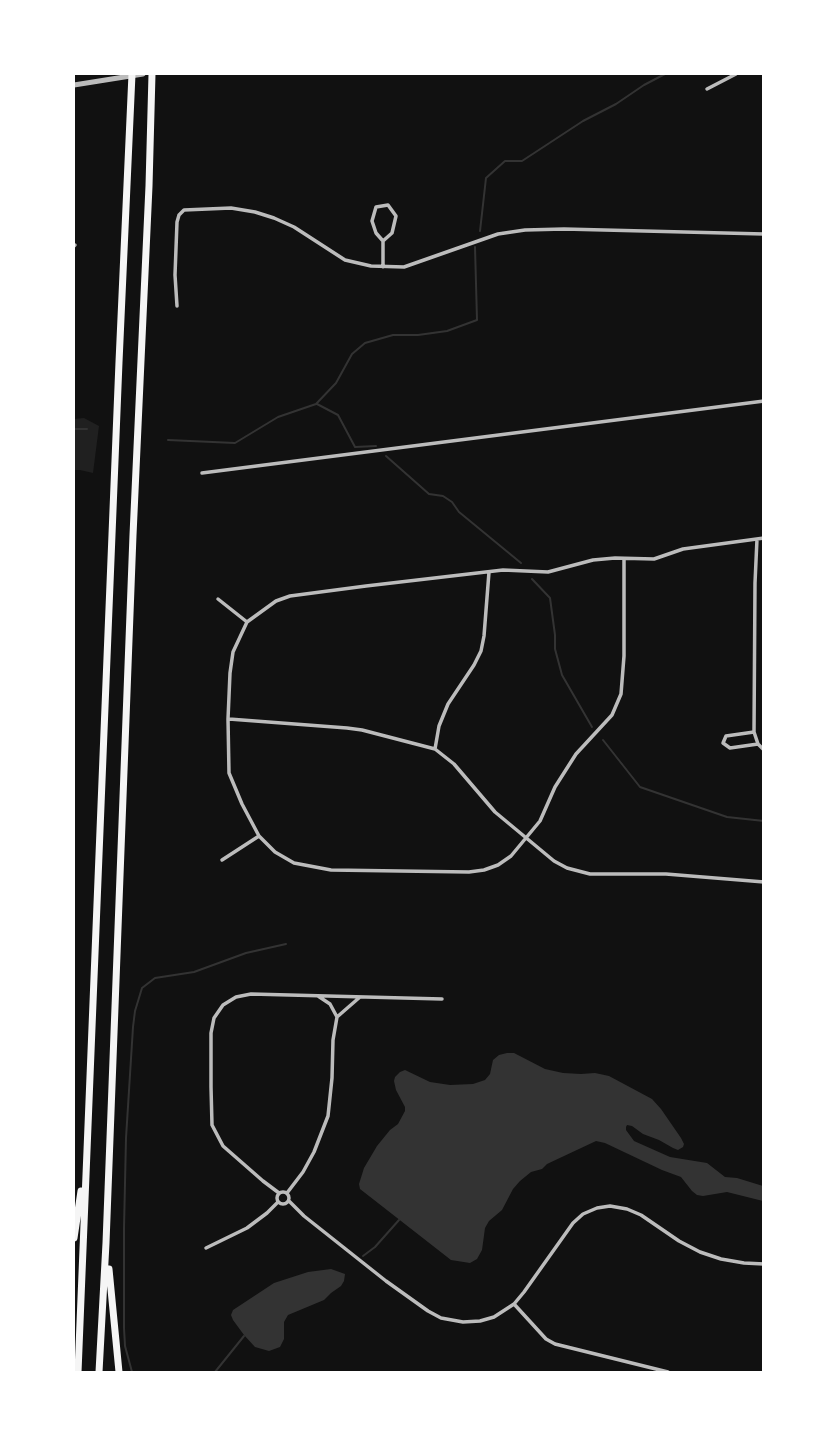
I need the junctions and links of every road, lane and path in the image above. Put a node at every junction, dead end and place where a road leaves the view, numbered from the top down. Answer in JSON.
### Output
{"nodes":[{"id":1,"x":132,"y":74,"type":"edge"},
{"id":2,"x":143,"y":74,"type":"edge"},
{"id":3,"x":152,"y":74,"type":"edge"},
{"id":4,"x":736,"y":74,"type":"edge"},
{"id":5,"x":74,"y":85,"type":"edge"},
{"id":6,"x":707,"y":89,"type":"dead end"},
{"id":7,"x":764,"y":234,"type":"edge"},
{"id":8,"x":383,"y":241,"type":"junction"},
{"id":9,"x":383,"y":267,"type":"junction"},
{"id":10,"x":177,"y":306,"type":"dead end"},
{"id":11,"x":764,"y":401,"type":"edge"},
{"id":12,"x":202,"y":473,"type":"dead end"},
{"id":13,"x":764,"y":538,"type":"edge"},
{"id":14,"x":757,"y":539,"type":"junction"},
{"id":15,"x":624,"y":559,"type":"junction"},
{"id":16,"x":489,"y":572,"type":"junction"},
{"id":17,"x":218,"y":599,"type":"dead end"},
{"id":18,"x":247,"y":622,"type":"junction"},
{"id":19,"x":228,"y":719,"type":"junction"},
{"id":20,"x":754,"y":732,"type":"junction"},
{"id":21,"x":758,"y":744,"type":"junction"},
{"id":22,"x":435,"y":749,"type":"junction"},
{"id":23,"x":764,"y":750,"type":"edge"},
{"id":24,"x":259,"y":836,"type":"junction"},
{"id":25,"x":526,"y":839,"type":"junction"},
{"id":26,"x":222,"y":860,"type":"dead end"},
{"id":27,"x":764,"y":881,"type":"edge"},
{"id":28,"x":315,"y":995,"type":"junction"},
{"id":29,"x":361,"y":996,"type":"junction"},
{"id":30,"x":442,"y":999,"type":"dead end"},
{"id":31,"x":337,"y":1017,"type":"junction"},
{"id":32,"x":86,"y":1159,"type":"junction"},
{"id":33,"x":279,"y":1193,"type":"junction"},
{"id":34,"x":287,"y":1193,"type":"junction"},
{"id":35,"x":289,"y":1201,"type":"junction"},
{"id":36,"x":278,"y":1202,"type":"junction"},
{"id":37,"x":74,"y":1238,"type":"edge"},
{"id":38,"x":106,"y":1243,"type":"junction"},
{"id":39,"x":206,"y":1248,"type":"dead end"},
{"id":40,"x":764,"y":1264,"type":"edge"},
{"id":41,"x":514,"y":1304,"type":"junction"},
{"id":42,"x":78,"y":1373,"type":"edge"},
{"id":43,"x":99,"y":1373,"type":"edge"},
{"id":44,"x":119,"y":1373,"type":"edge"},
{"id":45,"x":668,"y":1373,"type":"edge"}],
"edges":[{"from":1,"to":32,"type":"highway"},
{"from":2,"to":5,"type":"street"},
{"from":3,"to":38,"type":"highway"},
{"from":4,"to":6,"type":"street"},
{"from":7,"to":9,"type":"street"},
{"from":8,"to":8,"type":"street"},
{"from":8,"to":9,"type":"street"},
{"from":9,"to":10,"type":"street"},
{"from":11,"to":12,"type":"street"},
{"from":13,"to":14,"type":"street"},
{"from":14,"to":15,"type":"street"},
{"from":14,"to":20,"type":"street"},
{"from":15,"to":16,"type":"street"},
{"from":15,"to":25,"type":"street"},
{"from":16,"to":18,"type":"street"},
{"from":16,"to":22,"type":"street"},
{"from":17,"to":18,"type":"street"},
{"from":18,"to":19,"type":"street"},
{"from":19,"to":22,"type":"street"},
{"from":19,"to":24,"type":"street"},
{"from":20,"to":21,"type":"street"},
{"from":20,"to":21,"type":"street"},
{"from":21,"to":23,"type":"street"},
{"from":22,"to":25,"type":"street"},
{"from":24,"to":25,"type":"street"},
{"from":24,"to":26,"type":"street"},
{"from":25,"to":27,"type":"street"},
{"from":28,"to":29,"type":"street"},
{"from":28,"to":31,"type":"street"},
{"from":28,"to":33,"type":"street"},
{"from":29,"to":30,"type":"street"},
{"from":29,"to":31,"type":"street"},
{"from":31,"to":34,"type":"street"},
{"from":32,"to":37,"type":"highway"},
{"from":32,"to":42,"type":"highway"},
{"from":33,"to":34,"type":"street"},
{"from":33,"to":36,"type":"street"},
{"from":34,"to":35,"type":"street"},
{"from":35,"to":36,"type":"street"},
{"from":35,"to":41,"type":"street"},
{"from":36,"to":39,"type":"street"},
{"from":38,"to":43,"type":"highway"},
{"from":38,"to":44,"type":"highway"},
{"from":40,"to":41,"type":"street"},
{"from":41,"to":45,"type":"street"}]}
